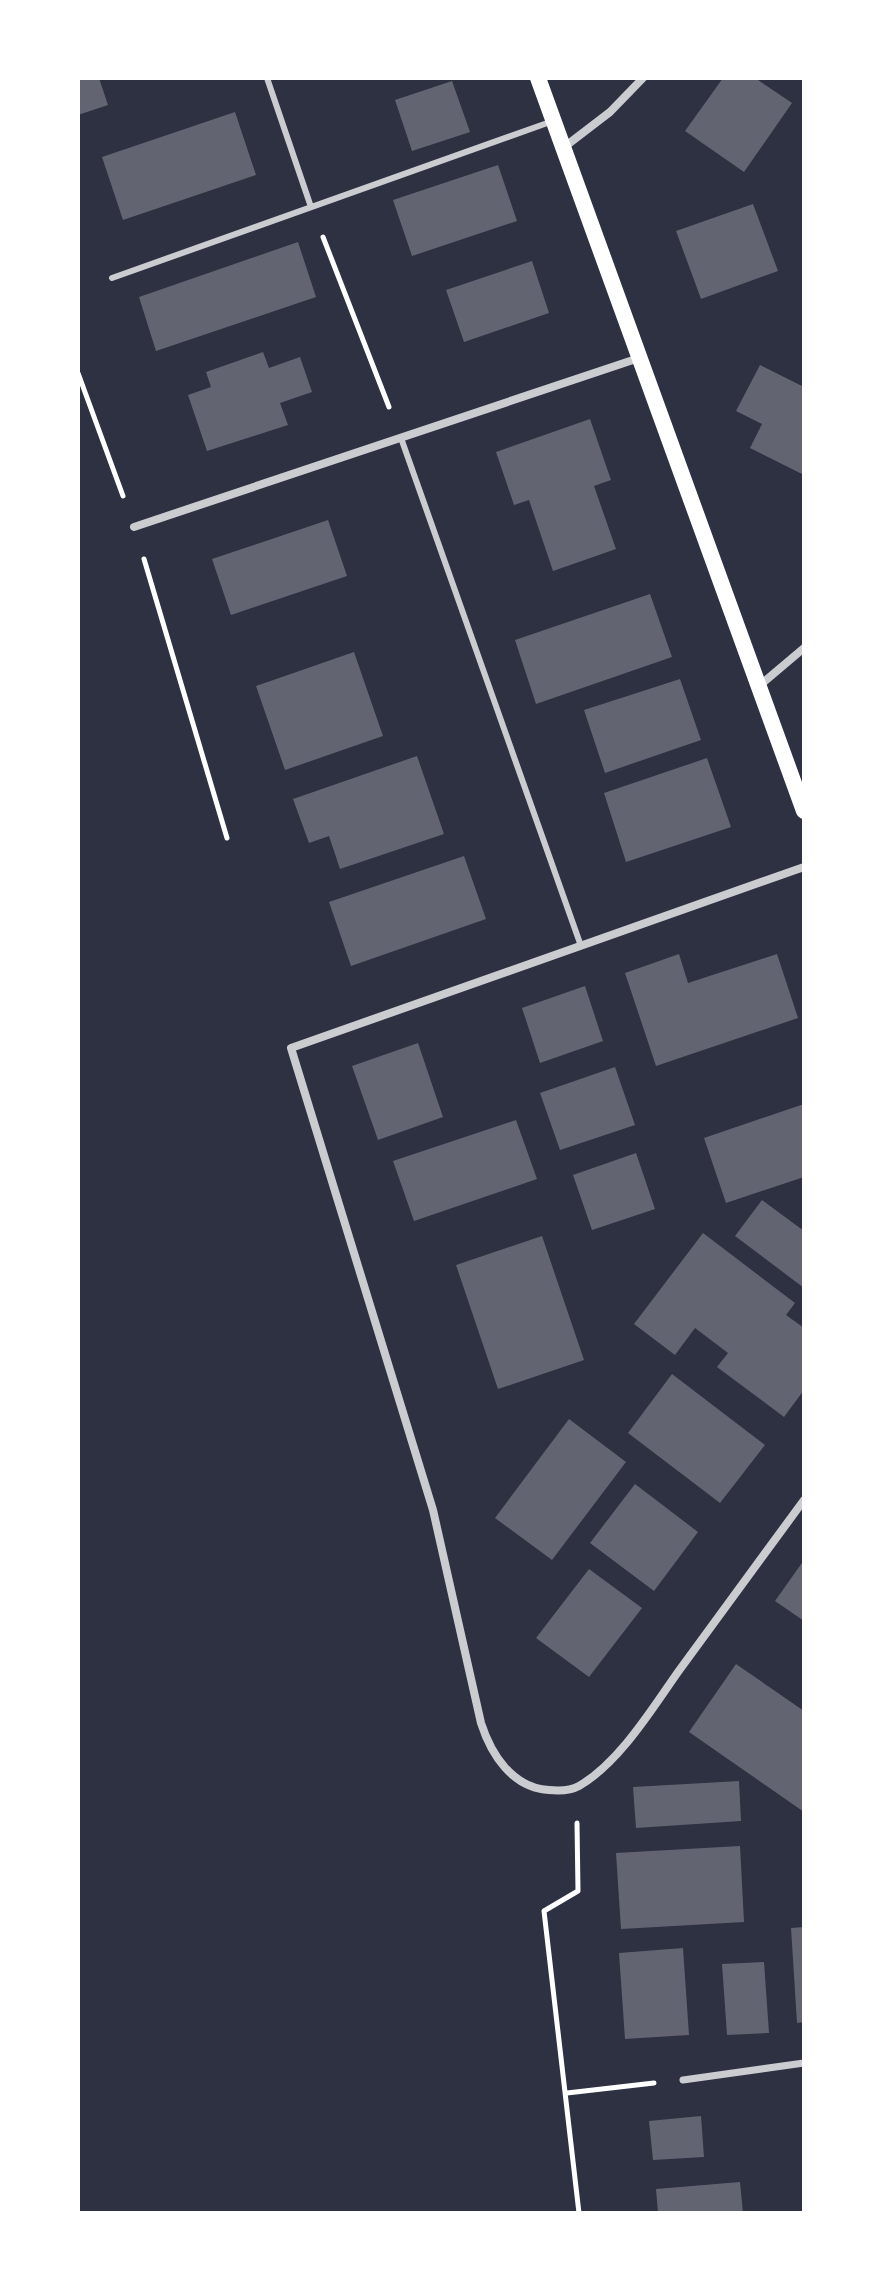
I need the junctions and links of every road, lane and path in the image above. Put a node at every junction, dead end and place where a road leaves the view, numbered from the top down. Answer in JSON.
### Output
{"nodes":[{"id":1,"x":267,"y":78,"type":"edge"},
{"id":2,"x":538,"y":78,"type":"edge"},
{"id":3,"x":643,"y":78,"type":"edge"},
{"id":4,"x":554,"y":121,"type":"junction"},
{"id":5,"x":563,"y":148,"type":"junction"},
{"id":6,"x":311,"y":207,"type":"junction"},
{"id":7,"x":112,"y":278,"type":"dead end"},
{"id":8,"x":640,"y":357,"type":"junction"},
{"id":9,"x":78,"y":373,"type":"edge"},
{"id":10,"x":401,"y":438,"type":"junction"},
{"id":11,"x":134,"y":527,"type":"junction"},
{"id":12,"x":804,"y":648,"type":"edge"},
{"id":13,"x":759,"y":687,"type":"junction"},
{"id":14,"x":804,"y":811,"type":"edge"},
{"id":15,"x":227,"y":838,"type":"dead end"},
{"id":16,"x":804,"y":867,"type":"edge"},
{"id":17,"x":581,"y":946,"type":"junction"},
{"id":18,"x":804,"y":1500,"type":"edge"},
{"id":19,"x":577,"y":1787,"type":"junction"},
{"id":20,"x":804,"y":2063,"type":"edge"},
{"id":21,"x":683,"y":2080,"type":"joint"},
{"id":22,"x":567,"y":2093,"type":"junction"},
{"id":23,"x":579,"y":2213,"type":"edge"}],
"edges":[{"from":1,"to":6,"type":"lane"},
{"from":2,"to":4,"type":"main road"},
{"from":3,"to":5,"type":"street"},
{"from":4,"to":5,"type":"main road"},
{"from":4,"to":6,"type":"lane"},
{"from":5,"to":8,"type":"main road"},
{"from":6,"to":7,"type":"lane"},
{"from":6,"to":10,"type":"path"},
{"from":8,"to":10,"type":"street"},
{"from":8,"to":13,"type":"main road"},
{"from":9,"to":11,"type":"path"},
{"from":10,"to":11,"type":"street"},
{"from":10,"to":17,"type":"lane"},
{"from":11,"to":15,"type":"path"},
{"from":12,"to":13,"type":"street"},
{"from":13,"to":14,"type":"main road"},
{"from":16,"to":17,"type":"street"},
{"from":17,"to":19,"type":"street"},
{"from":18,"to":19,"type":"street"},
{"from":19,"to":22,"type":"path"},
{"from":20,"to":21,"type":"street"},
{"from":21,"to":22,"type":"path"},
{"from":22,"to":23,"type":"path"}]}
